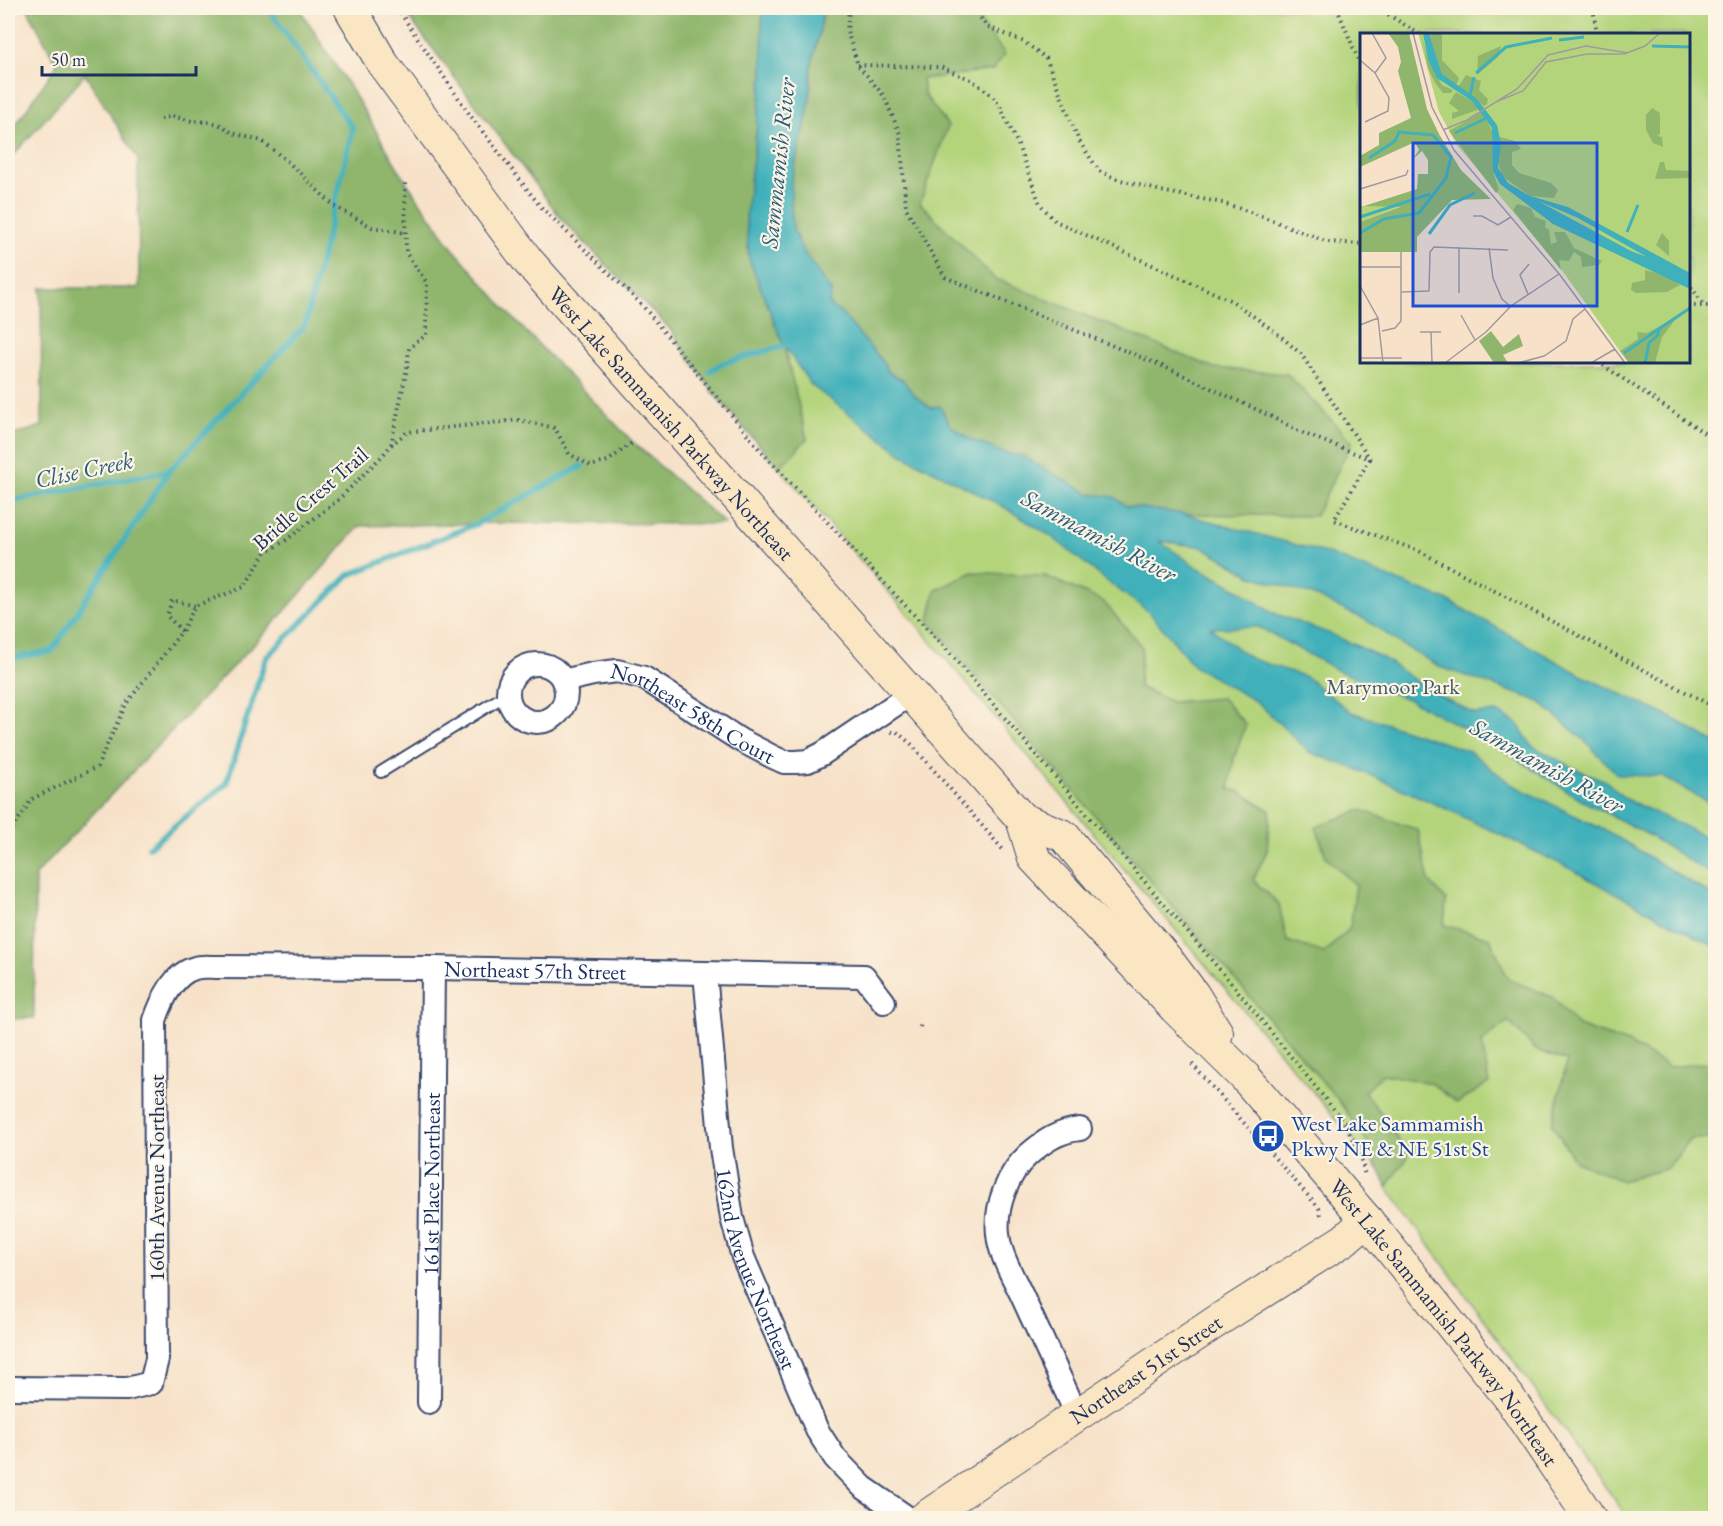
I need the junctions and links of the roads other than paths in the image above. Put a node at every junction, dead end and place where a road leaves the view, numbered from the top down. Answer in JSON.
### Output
{"nodes":[{"id":1,"x":350,"y":8,"type":"edge"},
{"id":2,"x":563,"y":681,"type":"junction"},
{"id":3,"x":509,"y":693,"type":"junction"},
{"id":4,"x":911,"y":694,"type":"junction"},
{"id":5,"x":381,"y":772,"type":"dead end"},
{"id":6,"x":433,"y":968,"type":"junction"},
{"id":7,"x":705,"y":973,"type":"junction"},
{"id":8,"x":177,"y":979,"type":"joint"},
{"id":9,"x":884,"y":1002,"type":"dead end"},
{"id":10,"x":1080,"y":1129,"type":"dead end"},
{"id":11,"x":1367,"y":1220,"type":"junction"},
{"id":12,"x":8,"y":1388,"type":"edge"},
{"id":13,"x":429,"y":1402,"type":"dead end"},
{"id":14,"x":1077,"y":1415,"type":"junction"},
{"id":15,"x":908,"y":1518,"type":"edge"},
{"id":16,"x":924,"y":1518,"type":"edge"},
{"id":17,"x":1590,"y":1518,"type":"edge"}],
"edges":[{"from":1,"to":4,"type":"main road","name":"West Lake Sammamish Parkway Northeast"},
{"from":2,"to":3,"type":"street"},
{"from":2,"to":3,"type":"street"},
{"from":2,"to":4,"type":"street","name":"Northeast 58th Court"},
{"from":3,"to":5,"type":"lane"},
{"from":4,"to":11,"type":"main road","name":"West Lake Sammamish Parkway Northeast"},
{"from":6,"to":7,"type":"street","name":"Northeast 57th Street"},
{"from":6,"to":8,"type":"street","name":"Northeast 57th Street"},
{"from":6,"to":13,"type":"street","name":"161st Place Northeast"},
{"from":7,"to":9,"type":"street","name":"Northeast 57th Street"},
{"from":7,"to":15,"type":"street","name":"162nd Avenue Northeast"},
{"from":8,"to":12,"type":"street","name":"160th Avenue Northeast"},
{"from":10,"to":14,"type":"street"},
{"from":11,"to":14,"type":"main road","name":"Northeast 51st Street"},
{"from":11,"to":17,"type":"main road","name":"West Lake Sammamish Parkway Northeast"},
{"from":14,"to":16,"type":"main road","name":"Northeast 51st Street"}]}
